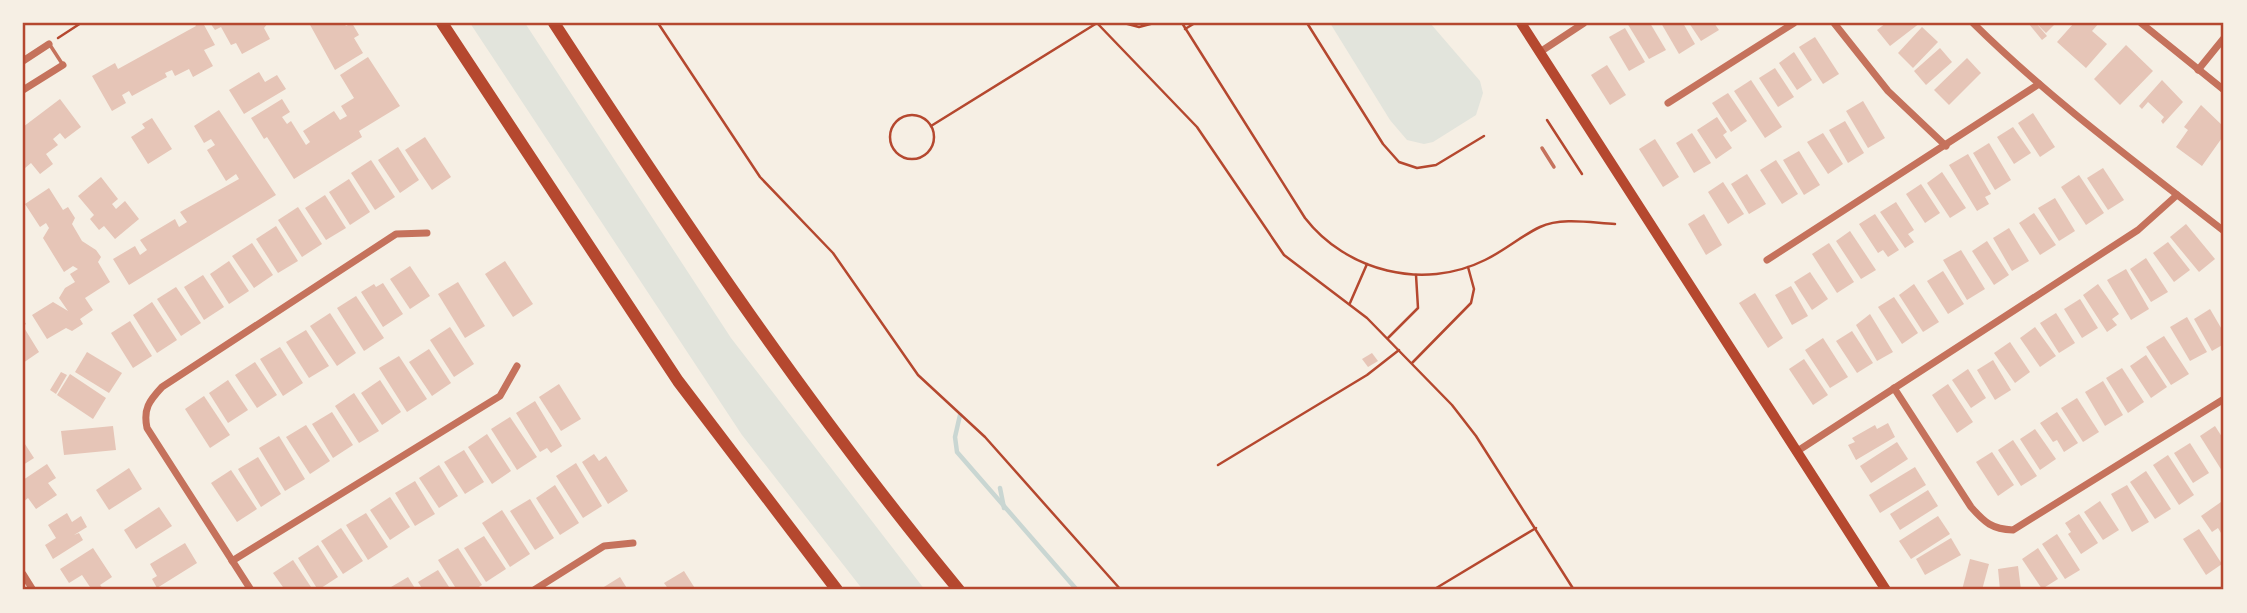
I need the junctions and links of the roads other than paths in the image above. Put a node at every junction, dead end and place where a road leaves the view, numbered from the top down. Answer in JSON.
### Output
{"nodes":[{"id":1,"x":442,"y":23,"type":"edge"},
{"id":2,"x":554,"y":23,"type":"edge"},
{"id":3,"x":1521,"y":23,"type":"edge"},
{"id":4,"x":1584,"y":23,"type":"edge"},
{"id":5,"x":1794,"y":23,"type":"edge"},
{"id":6,"x":1835,"y":23,"type":"edge"},
{"id":7,"x":1973,"y":23,"type":"edge"},
{"id":8,"x":2141,"y":23,"type":"edge"},
{"id":9,"x":2224,"y":37,"type":"edge"},
{"id":10,"x":49,"y":44,"type":"joint"},
{"id":11,"x":1539,"y":52,"type":"junction"},
{"id":12,"x":23,"y":61,"type":"edge"},
{"id":13,"x":63,"y":65,"type":"joint"},
{"id":14,"x":2198,"y":70,"type":"junction"},
{"id":15,"x":2039,"y":84,"type":"junction"},
{"id":16,"x":23,"y":90,"type":"edge"},
{"id":17,"x":2224,"y":90,"type":"edge"},
{"id":18,"x":1668,"y":103,"type":"dead end"},
{"id":19,"x":1946,"y":146,"type":"junction"},
{"id":20,"x":1542,"y":148,"type":"dead end"},
{"id":21,"x":1554,"y":167,"type":"dead end"},
{"id":22,"x":2177,"y":195,"type":"junction"},
{"id":23,"x":2224,"y":231,"type":"edge"},
{"id":24,"x":428,"y":233,"type":"dead end"},
{"id":25,"x":1767,"y":260,"type":"dead end"},
{"id":26,"x":517,"y":366,"type":"dead end"},
{"id":27,"x":1894,"y":387,"type":"junction"},
{"id":28,"x":2224,"y":399,"type":"edge"},
{"id":29,"x":1796,"y":452,"type":"junction"},
{"id":30,"x":633,"y":543,"type":"dead end"},
{"id":31,"x":232,"y":561,"type":"junction"},
{"id":32,"x":23,"y":574,"type":"edge"},
{"id":33,"x":33,"y":590,"type":"edge"},
{"id":34,"x":251,"y":590,"type":"edge"},
{"id":35,"x":534,"y":590,"type":"edge"},
{"id":36,"x":834,"y":590,"type":"edge"},
{"id":37,"x":959,"y":590,"type":"edge"},
{"id":38,"x":1886,"y":590,"type":"edge"}],
"edges":[{"from":1,"to":36,"type":"highway"},
{"from":2,"to":37,"type":"highway"},
{"from":3,"to":11,"type":"main road"},
{"from":4,"to":11,"type":"street"},
{"from":5,"to":18,"type":"street"},
{"from":6,"to":19,"type":"street"},
{"from":7,"to":15,"type":"street"},
{"from":8,"to":14,"type":"street"},
{"from":9,"to":14,"type":"street"},
{"from":10,"to":12,"type":"street"},
{"from":10,"to":13,"type":"lane"},
{"from":11,"to":29,"type":"main road"},
{"from":13,"to":16,"type":"street"},
{"from":14,"to":17,"type":"street"},
{"from":15,"to":19,"type":"street"},
{"from":15,"to":22,"type":"street"},
{"from":19,"to":25,"type":"street"},
{"from":20,"to":21,"type":"lane"},
{"from":22,"to":23,"type":"street"},
{"from":22,"to":27,"type":"street"},
{"from":24,"to":31,"type":"street"},
{"from":26,"to":31,"type":"street"},
{"from":27,"to":28,"type":"street"},
{"from":27,"to":29,"type":"street"},
{"from":29,"to":38,"type":"main road"},
{"from":30,"to":35,"type":"street"},
{"from":31,"to":34,"type":"street"},
{"from":32,"to":33,"type":"street"}]}
